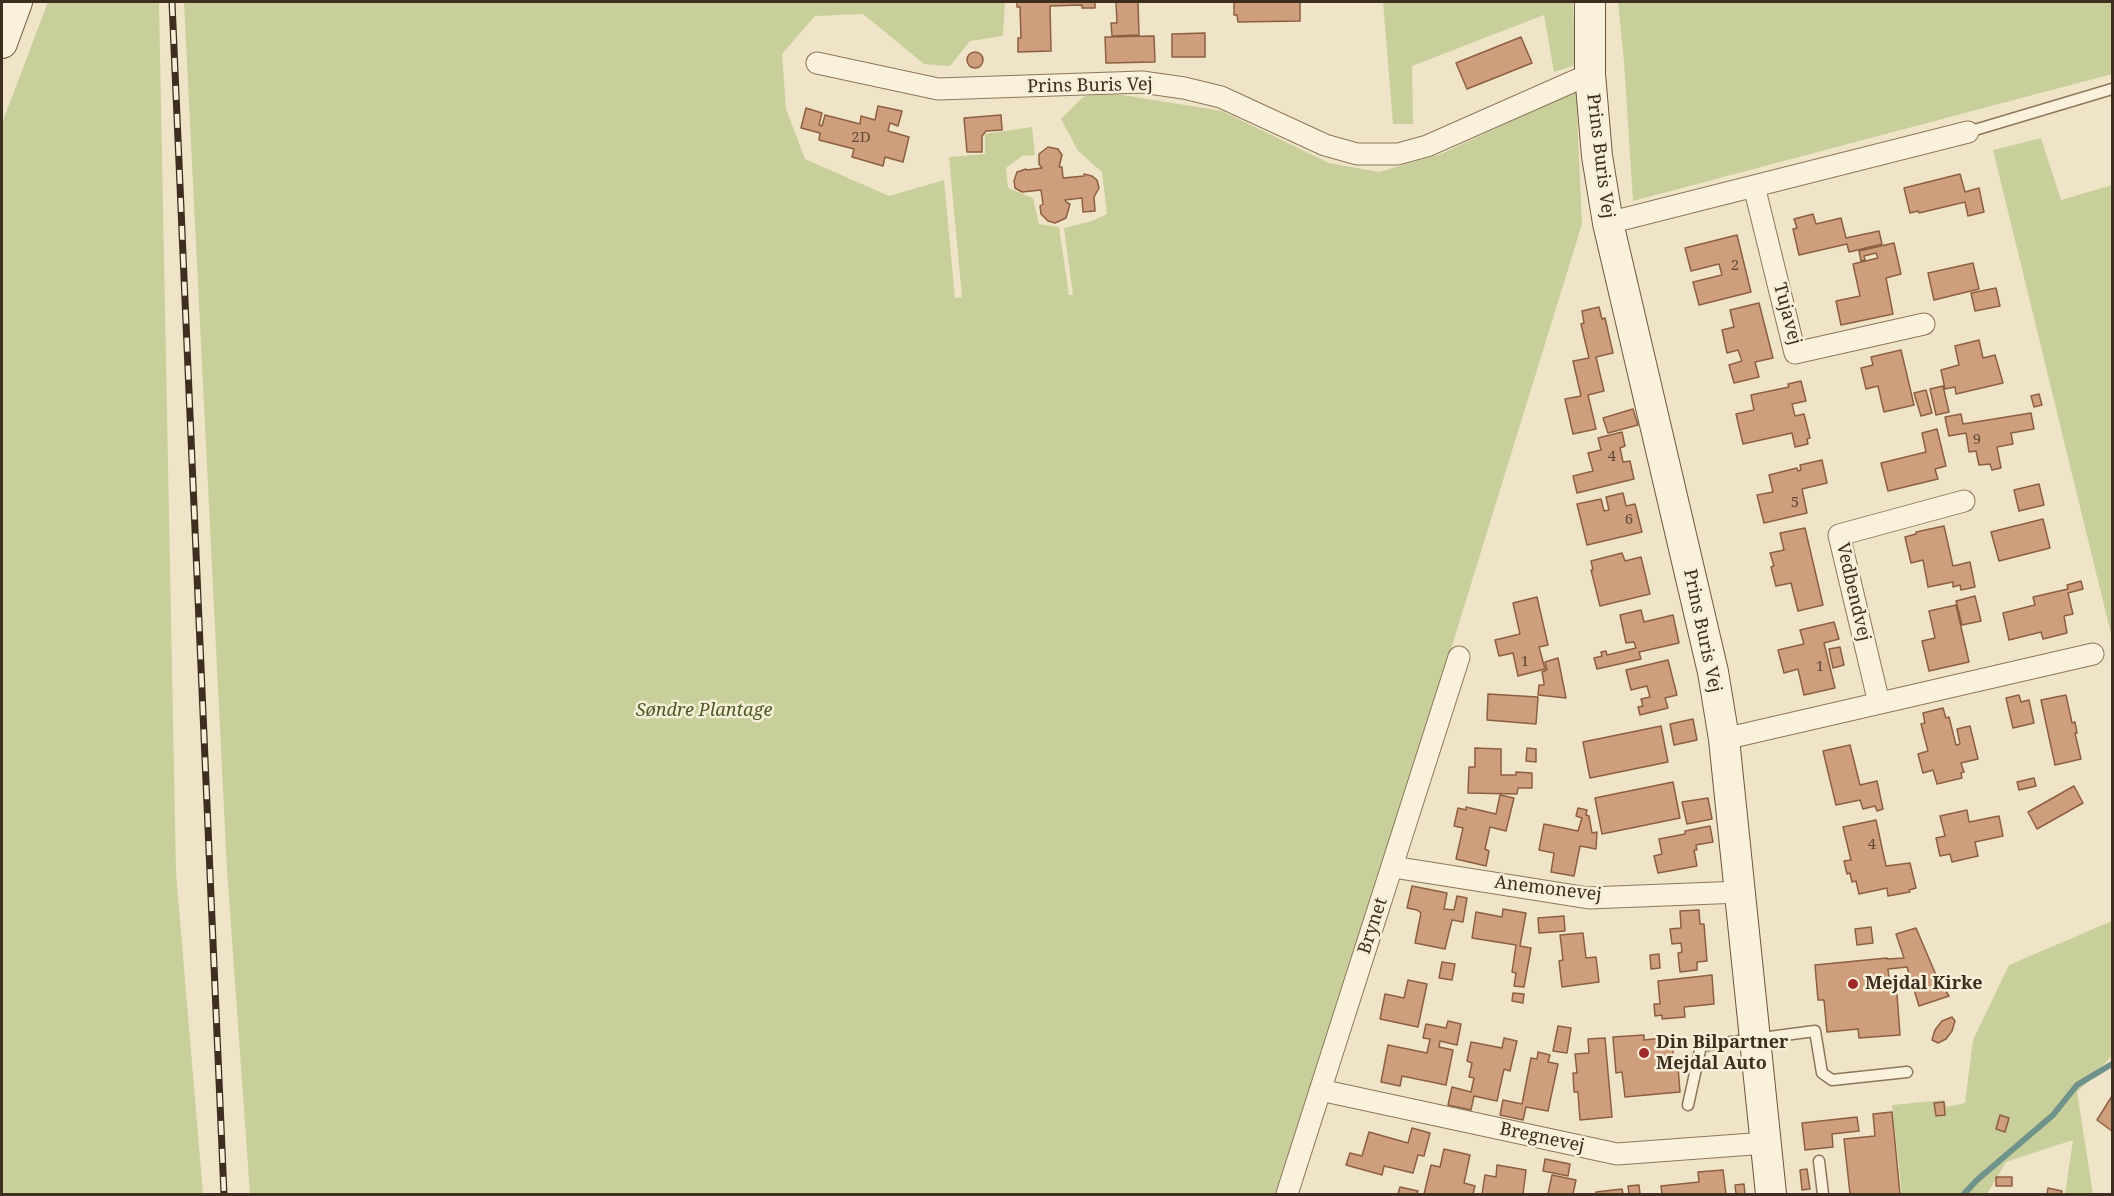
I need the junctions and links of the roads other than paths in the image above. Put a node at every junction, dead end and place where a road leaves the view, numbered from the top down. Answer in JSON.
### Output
{"nodes":[{"id":1,"x":17,"y":2,"type":"edge"},
{"id":2,"x":1590,"y":2,"type":"edge"},
{"id":3,"x":2,"y":43,"type":"edge"},
{"id":4,"x":817,"y":63,"type":"dead end"},
{"id":5,"x":1590,"y":74,"type":"junction"},
{"id":6,"x":2112,"y":89,"type":"edge"},
{"id":7,"x":1968,"y":132,"type":"joint"},
{"id":8,"x":1754,"y":186,"type":"junction"},
{"id":9,"x":1608,"y":223,"type":"junction"},
{"id":10,"x":1924,"y":324,"type":"dead end"},
{"id":11,"x":1964,"y":501,"type":"dead end"},
{"id":12,"x":2093,"y":654,"type":"dead end"},
{"id":13,"x":1459,"y":657,"type":"dead end"},
{"id":14,"x":1879,"y":703,"type":"junction"},
{"id":15,"x":1724,"y":739,"type":"junction"},
{"id":16,"x":1393,"y":867,"type":"junction"},
{"id":17,"x":1741,"y":892,"type":"junction"},
{"id":18,"x":1755,"y":1039,"type":"junction"},
{"id":19,"x":1907,"y":1072,"type":"dead end"},
{"id":20,"x":1320,"y":1090,"type":"junction"},
{"id":21,"x":1689,"y":1105,"type":"dead end"},
{"id":22,"x":1766,"y":1143,"type":"junction"},
{"id":23,"x":1819,"y":1161,"type":"dead end"},
{"id":24,"x":1287,"y":1194,"type":"edge"},
{"id":25,"x":1771,"y":1194,"type":"edge"},
{"id":26,"x":1823,"y":1194,"type":"edge"}],
"edges":[{"from":1,"to":3,"type":"street"},
{"from":2,"to":5,"type":"street","name":"Prins Buris Vej"},
{"from":4,"to":5,"type":"street","name":"Prins Buris Vej"},
{"from":5,"to":9,"type":"street","name":"Prins Buris Vej"},
{"from":6,"to":7,"type":"lane"},
{"from":7,"to":8,"type":"street"},
{"from":8,"to":9,"type":"street"},
{"from":8,"to":10,"type":"street","name":"Tujavej"},
{"from":9,"to":15,"type":"street","name":"Prins Buris Vej"},
{"from":11,"to":14,"type":"street","name":"Vedbendvej"},
{"from":12,"to":14,"type":"street"},
{"from":13,"to":16,"type":"street","name":"Brynet"},
{"from":14,"to":15,"type":"street"},
{"from":15,"to":17,"type":"street","name":"Prins Buris Vej"},
{"from":16,"to":17,"type":"street","name":"Anemonevej"},
{"from":16,"to":20,"type":"street","name":"Brynet"},
{"from":17,"to":18,"type":"street","name":"Prins Buris Vej"},
{"from":18,"to":19,"type":"lane"},
{"from":18,"to":21,"type":"lane"},
{"from":18,"to":22,"type":"street","name":"Prins Buris Vej"},
{"from":20,"to":22,"type":"street","name":"Bregnevej"},
{"from":20,"to":24,"type":"street","name":"Brynet"},
{"from":22,"to":25,"type":"street","name":"Prins Buris Vej"},
{"from":23,"to":26,"type":"lane"}]}
